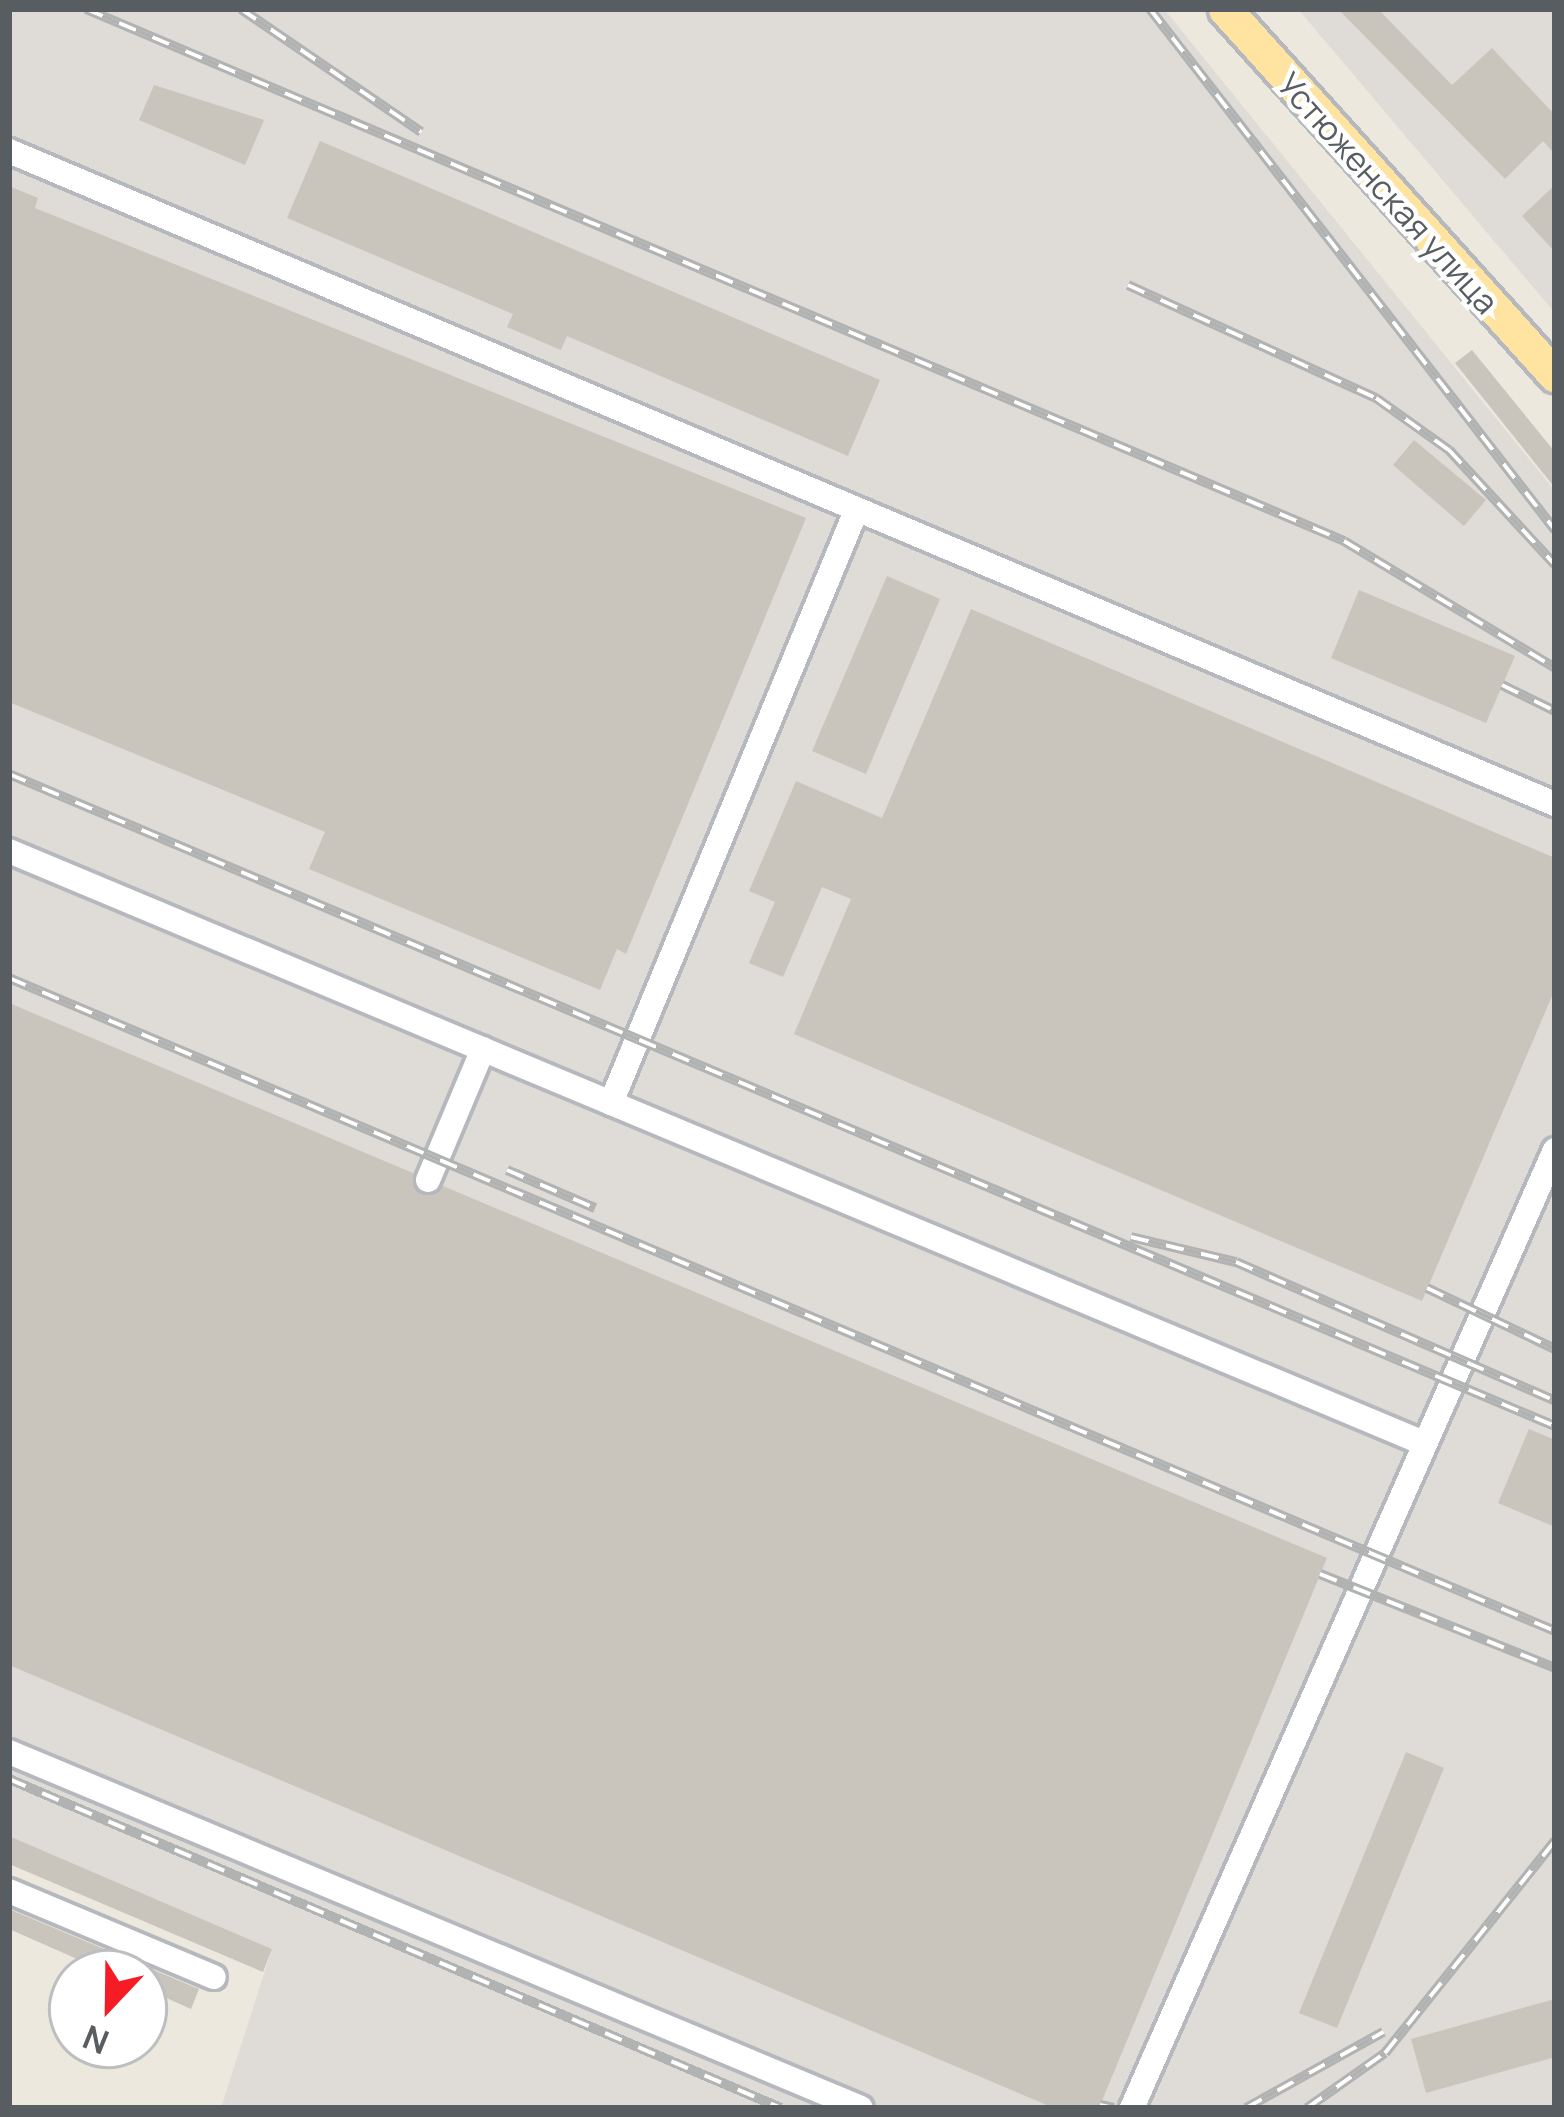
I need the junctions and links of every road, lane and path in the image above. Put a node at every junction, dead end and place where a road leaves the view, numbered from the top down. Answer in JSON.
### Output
{"nodes":[{"id":1,"x":1225,"y":9,"type":"edge"},
{"id":2,"x":9,"y":151,"type":"edge"},
{"id":3,"x":1555,"y":375,"type":"edge"},
{"id":4,"x":856,"y":511,"type":"junction"},
{"id":5,"x":1555,"y":804,"type":"edge"},
{"id":6,"x":9,"y":851,"type":"edge"},
{"id":7,"x":483,"y":1049,"type":"junction"},
{"id":8,"x":611,"y":1103,"type":"junction"},
{"id":9,"x":1555,"y":1150,"type":"edge"},
{"id":10,"x":428,"y":1180,"type":"dead end"},
{"id":11,"x":1421,"y":1442,"type":"junction"},
{"id":12,"x":9,"y":1752,"type":"edge"},
{"id":13,"x":9,"y":1891,"type":"edge"},
{"id":14,"x":214,"y":1977,"type":"dead end"},
{"id":15,"x":861,"y":2108,"type":"edge"},
{"id":16,"x":1132,"y":2108,"type":"edge"}],
"edges":[{"from":1,"to":3,"type":"main road","name":"Устюженская улица"},
{"from":2,"to":4,"type":"lane"},
{"from":4,"to":5,"type":"lane"},
{"from":4,"to":8,"type":"lane"},
{"from":6,"to":7,"type":"lane"},
{"from":7,"to":8,"type":"lane"},
{"from":7,"to":10,"type":"lane"},
{"from":8,"to":11,"type":"lane"},
{"from":9,"to":11,"type":"lane"},
{"from":11,"to":16,"type":"lane"},
{"from":12,"to":15,"type":"lane"},
{"from":13,"to":14,"type":"lane"}]}
